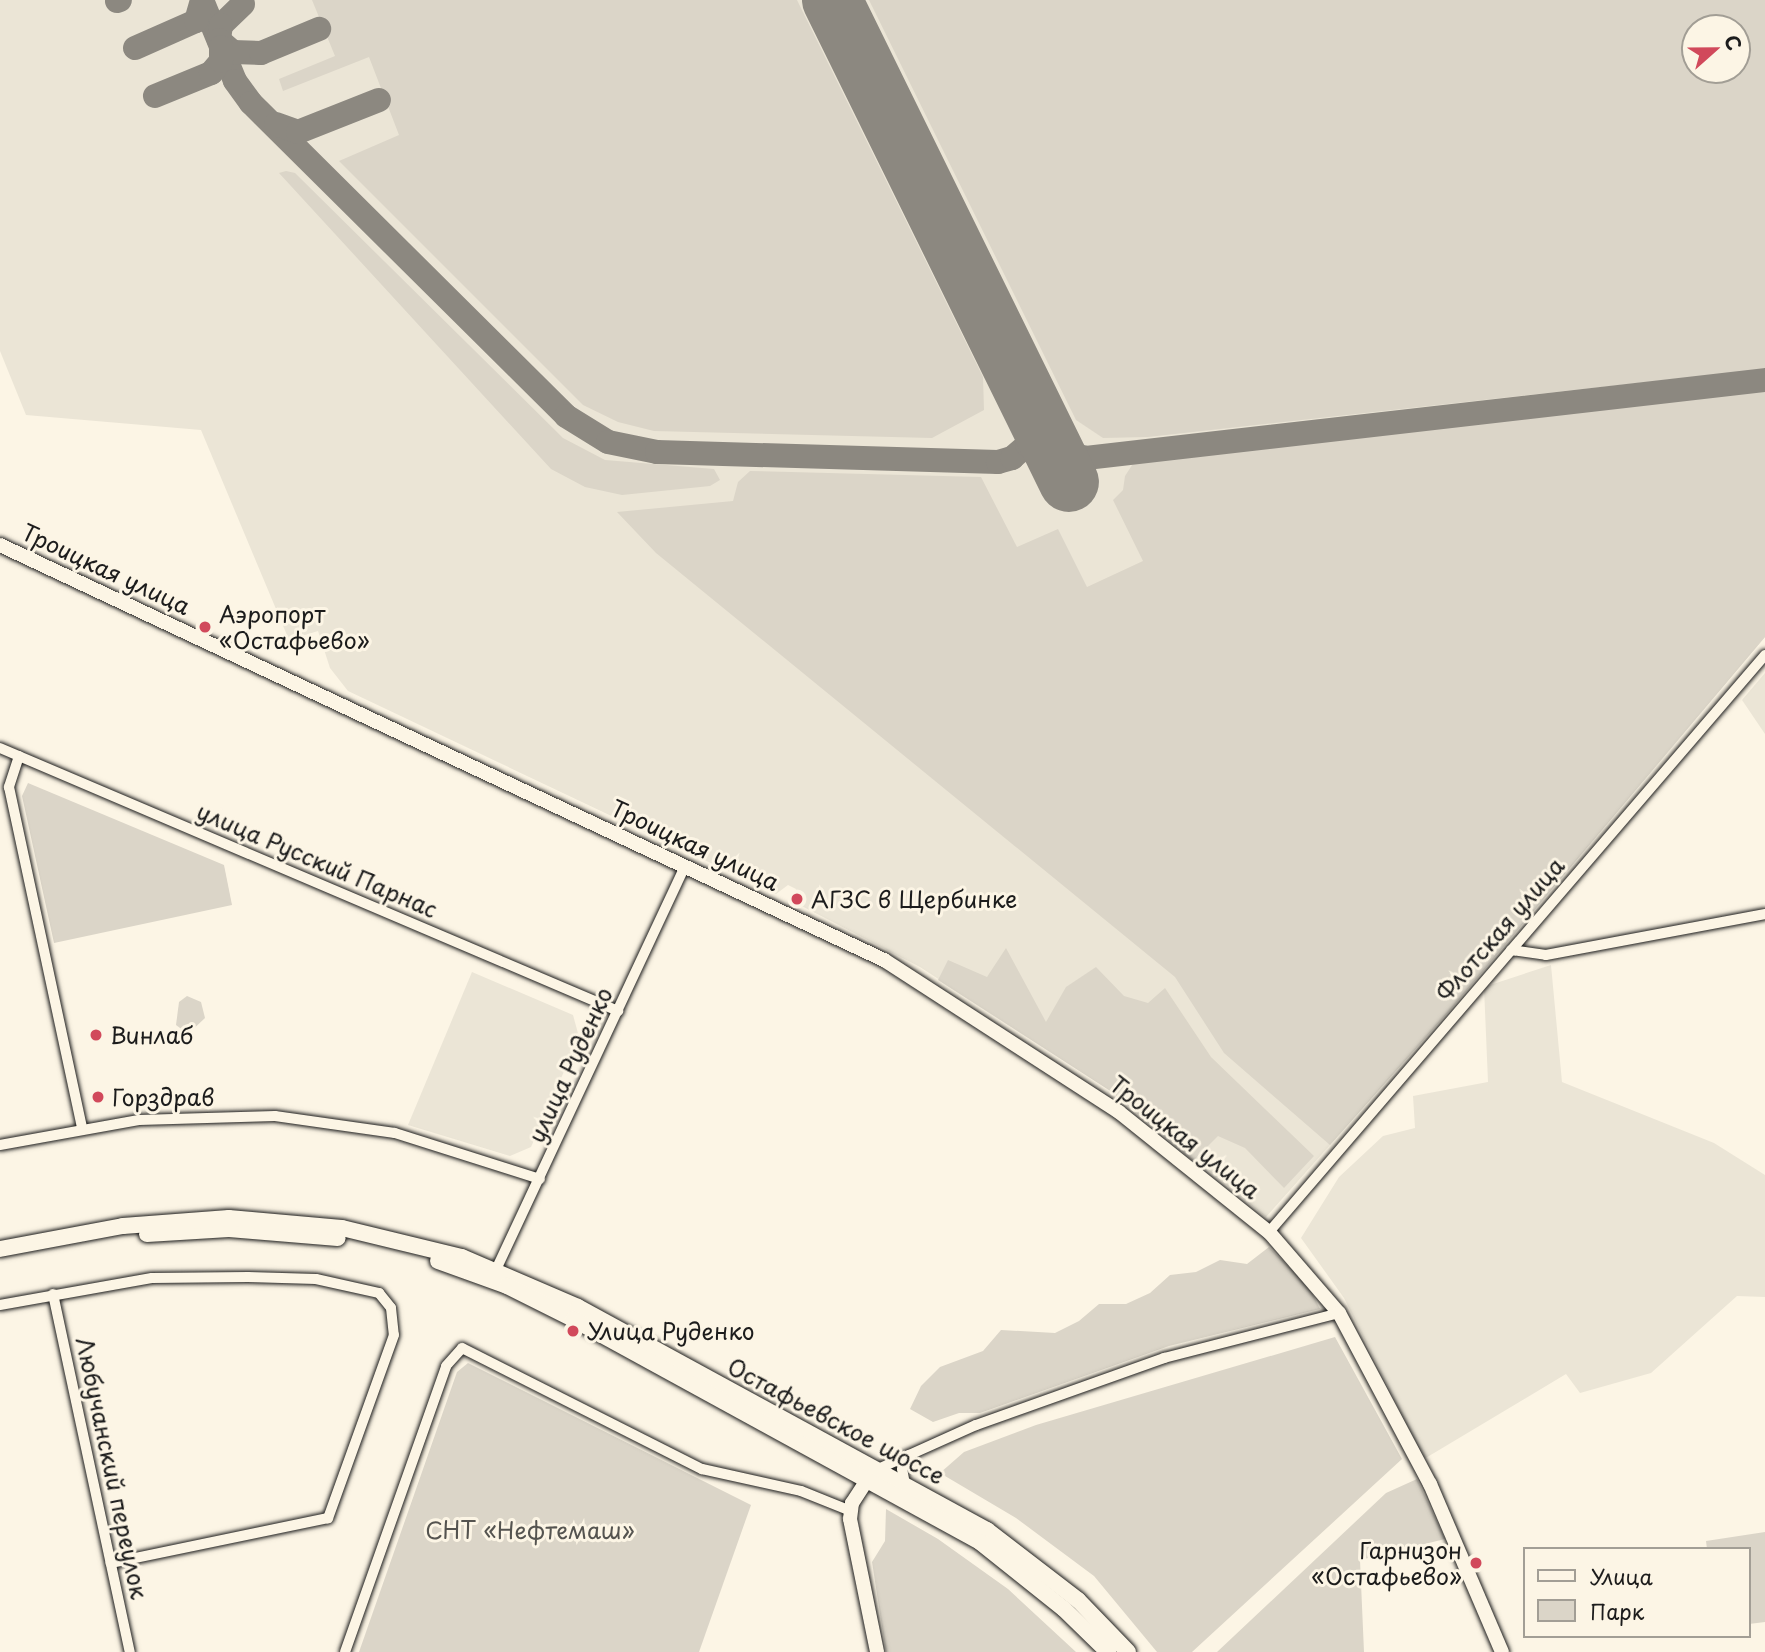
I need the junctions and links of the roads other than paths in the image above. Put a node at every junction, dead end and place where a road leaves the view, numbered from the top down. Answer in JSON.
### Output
{"nodes":[{"id":1,"x":0,"y":545,"type":"edge"},
{"id":2,"x":1765,"y":655,"type":"edge"},
{"id":3,"x":0,"y":748,"type":"edge"},
{"id":4,"x":19,"y":756,"type":"junction"},
{"id":5,"x":685,"y":866,"type":"junction"},
{"id":6,"x":1765,"y":914,"type":"edge"},
{"id":7,"x":1511,"y":950,"type":"junction"},
{"id":8,"x":618,"y":1011,"type":"junction"},
{"id":9,"x":82,"y":1128,"type":"junction"},
{"id":10,"x":0,"y":1145,"type":"edge"},
{"id":11,"x":540,"y":1179,"type":"junction"},
{"id":12,"x":1269,"y":1232,"type":"junction"},
{"id":13,"x":0,"y":1249,"type":"edge"},
{"id":14,"x":0,"y":1259,"type":"edge"},
{"id":15,"x":493,"y":1275,"type":"junction"},
{"id":16,"x":53,"y":1294,"type":"junction"},
{"id":17,"x":0,"y":1305,"type":"edge"},
{"id":18,"x":1339,"y":1313,"type":"junction"},
{"id":19,"x":910,"y":1453,"type":"junction"},
{"id":20,"x":872,"y":1473,"type":"junction"},
{"id":21,"x":905,"y":1484,"type":"junction"},
{"id":22,"x":851,"y":1511,"type":"junction"},
{"id":23,"x":111,"y":1563,"type":"junction"},
{"id":24,"x":130,"y":1652,"type":"edge"},
{"id":25,"x":345,"y":1652,"type":"edge"},
{"id":26,"x":877,"y":1652,"type":"edge"},
{"id":27,"x":1108,"y":1652,"type":"edge"},
{"id":28,"x":1128,"y":1652,"type":"edge"},
{"id":29,"x":1502,"y":1652,"type":"edge"}],
"edges":[{"from":1,"to":5,"type":"street","name":"Троицкая улица"},
{"from":2,"to":7,"type":"street","name":"Флотская улица"},
{"from":3,"to":4,"type":"street","name":"улица Русский Парнас"},
{"from":4,"to":8,"type":"street","name":"улица Русский Парнас"},
{"from":4,"to":9,"type":"street"},
{"from":5,"to":8,"type":"street","name":"улица Руденко"},
{"from":5,"to":12,"type":"street","name":"Троицкая улица"},
{"from":6,"to":7,"type":"street"},
{"from":7,"to":12,"type":"street","name":"Флотская улица"},
{"from":8,"to":11,"type":"street","name":"улица Руденко"},
{"from":9,"to":10,"type":"street"},
{"from":9,"to":11,"type":"street"},
{"from":11,"to":15,"type":"street","name":"улица Руденко"},
{"from":12,"to":18,"type":"street","name":"Троицкая улица"},
{"from":13,"to":15,"type":"main road","name":"Остафьевское шоссе"},
{"from":14,"to":15,"type":"main road","name":"Остафьевское шоссе"},
{"from":15,"to":20,"type":"main road","name":"Остафьевское шоссе"},
{"from":16,"to":17,"type":"street"},
{"from":16,"to":23,"type":"street","name":"Любучанский переулок"},
{"from":16,"to":23,"type":"street"},
{"from":18,"to":19,"type":"street"},
{"from":18,"to":29,"type":"street","name":"Троицкая улица"},
{"from":19,"to":20,"type":"street"},
{"from":19,"to":21,"type":"street"},
{"from":20,"to":21,"type":"main road","name":"Остафьевское шоссе"},
{"from":20,"to":22,"type":"street"},
{"from":20,"to":27,"type":"main road","name":"Остафьевское шоссе"},
{"from":21,"to":28,"type":"main road","name":"Остафьевское шоссе"},
{"from":22,"to":25,"type":"street"},
{"from":22,"to":26,"type":"street"},
{"from":23,"to":24,"type":"street","name":"Любучанский переулок"}]}
